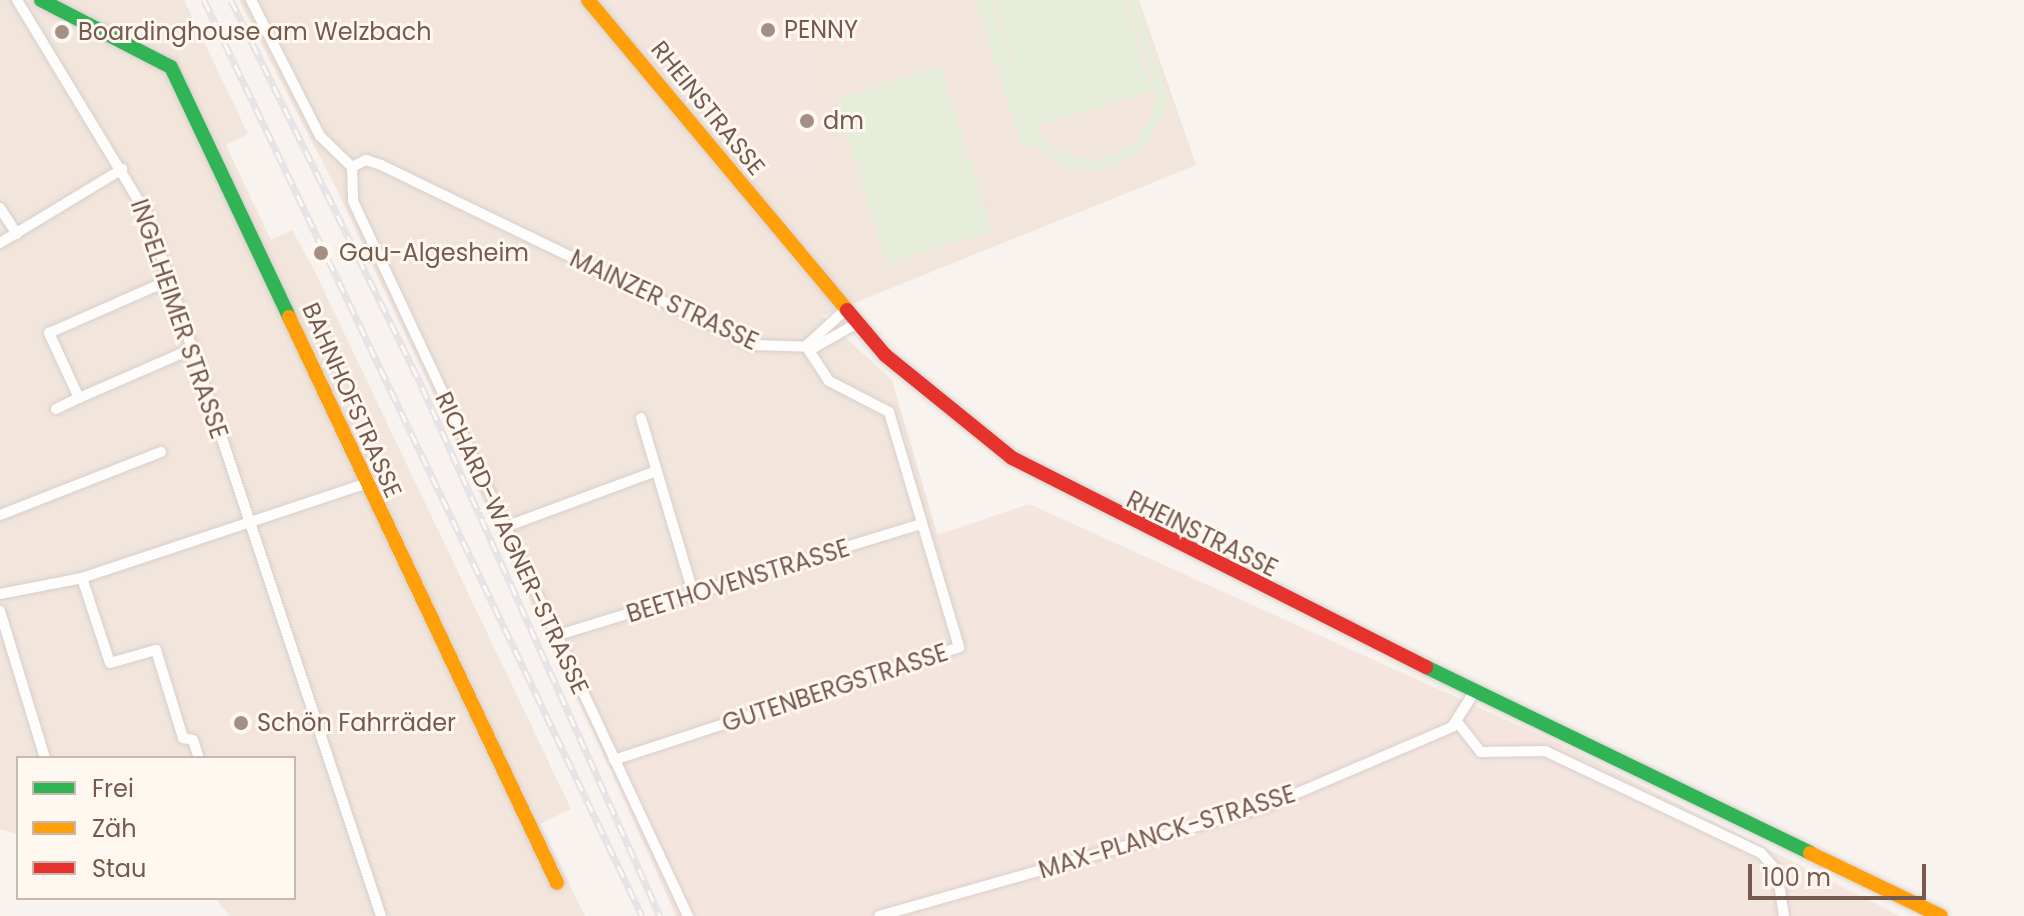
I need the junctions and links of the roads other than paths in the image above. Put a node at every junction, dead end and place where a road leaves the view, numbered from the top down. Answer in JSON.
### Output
{"nodes":[{"id":1,"x":18,"y":0,"type":"edge"},
{"id":2,"x":41,"y":0,"type":"edge"},
{"id":3,"x":251,"y":0,"type":"edge"},
{"id":4,"x":588,"y":0,"type":"edge"},
{"id":5,"x":352,"y":167,"type":"junction"},
{"id":6,"x":122,"y":169,"type":"junction"},
{"id":7,"x":0,"y":208,"type":"edge"},
{"id":8,"x":17,"y":234,"type":"junction"},
{"id":9,"x":0,"y":243,"type":"edge"},
{"id":10,"x":170,"y":280,"type":"junction"},
{"id":11,"x":845,"y":310,"type":"junction"},
{"id":12,"x":856,"y":324,"type":"junction"},
{"id":13,"x":806,"y":346,"type":"junction"},
{"id":14,"x":194,"y":348,"type":"junction"},
{"id":15,"x":79,"y":398,"type":"junction"},
{"id":16,"x":56,"y":409,"type":"dead end"},
{"id":17,"x":641,"y":418,"type":"dead end"},
{"id":18,"x":161,"y":452,"type":"dead end"},
{"id":19,"x":656,"y":471,"type":"junction"},
{"id":20,"x":370,"y":482,"type":"junction"},
{"id":21,"x":0,"y":515,"type":"edge"},
{"id":22,"x":249,"y":520,"type":"junction"},
{"id":23,"x":921,"y":524,"type":"junction"},
{"id":24,"x":505,"y":527,"type":"junction"},
{"id":25,"x":82,"y":578,"type":"junction"},
{"id":26,"x":0,"y":594,"type":"edge"},
{"id":27,"x":694,"y":596,"type":"junction"},
{"id":28,"x":0,"y":611,"type":"edge"},
{"id":29,"x":555,"y":636,"type":"junction"},
{"id":30,"x":1475,"y":691,"type":"junction"},
{"id":31,"x":1458,"y":723,"type":"junction"},
{"id":32,"x":44,"y":756,"type":"edge"},
{"id":33,"x":198,"y":756,"type":"edge"},
{"id":34,"x":614,"y":760,"type":"junction"},
{"id":35,"x":557,"y":883,"type":"dead end"},
{"id":36,"x":381,"y":916,"type":"edge"},
{"id":37,"x":688,"y":916,"type":"edge"},
{"id":38,"x":879,"y":916,"type":"edge"},
{"id":39,"x":1784,"y":916,"type":"edge"},
{"id":40,"x":1941,"y":916,"type":"edge"}],
"edges":[{"from":1,"to":6,"type":"street","name":"INGELHEIMER STRASSE"},
{"from":2,"to":20,"type":"main road","name":"BAHNHOFSTRASSE"},
{"from":3,"to":5,"type":"street"},
{"from":4,"to":11,"type":"main road","name":"RHEINSTRASSE"},
{"from":5,"to":13,"type":"street","name":"MAINZER STRASSE"},
{"from":5,"to":24,"type":"street","name":"RICHARD-WAGNER-STRASSE"},
{"from":6,"to":8,"type":"street"},
{"from":6,"to":10,"type":"street","name":"INGELHEIMER STRASSE"},
{"from":7,"to":8,"type":"street"},
{"from":8,"to":9,"type":"street"},
{"from":10,"to":14,"type":"street","name":"INGELHEIMER STRASSE"},
{"from":10,"to":15,"type":"street"},
{"from":11,"to":12,"type":"main road","name":"RHEINSTRASSE"},
{"from":11,"to":13,"type":"street"},
{"from":12,"to":13,"type":"street","name":"MAINZER STRASSE"},
{"from":12,"to":30,"type":"main road","name":"RHEINSTRASSE"},
{"from":13,"to":23,"type":"street","name":"GUTENBERGSTRASSE"},
{"from":14,"to":15,"type":"street"},
{"from":14,"to":22,"type":"street","name":"INGELHEIMER STRASSE"},
{"from":15,"to":16,"type":"street"},
{"from":17,"to":19,"type":"street"},
{"from":18,"to":21,"type":"street"},
{"from":19,"to":24,"type":"street"},
{"from":19,"to":27,"type":"street"},
{"from":20,"to":22,"type":"street"},
{"from":20,"to":35,"type":"main road","name":"BAHNHOFSTRASSE"},
{"from":22,"to":25,"type":"street"},
{"from":22,"to":36,"type":"street","name":"INGELHEIMER STRASSE"},
{"from":23,"to":27,"type":"street","name":"BEETHOVENSTRASSE"},
{"from":23,"to":34,"type":"street","name":"GUTENBERGSTRASSE"},
{"from":24,"to":29,"type":"street","name":"RICHARD-WAGNER-STRASSE"},
{"from":25,"to":26,"type":"street"},
{"from":25,"to":33,"type":"street"},
{"from":27,"to":29,"type":"street","name":"BEETHOVENSTRASSE"},
{"from":28,"to":32,"type":"street"},
{"from":29,"to":34,"type":"street","name":"RICHARD-WAGNER-STRASSE"},
{"from":30,"to":31,"type":"street"},
{"from":30,"to":40,"type":"main road","name":"RHEINSTRASSE"},
{"from":31,"to":38,"type":"street","name":"MAX-PLANCK-STRASSE"},
{"from":31,"to":39,"type":"street"},
{"from":34,"to":37,"type":"street","name":"RICHARD-WAGNER-STRASSE"}]}
